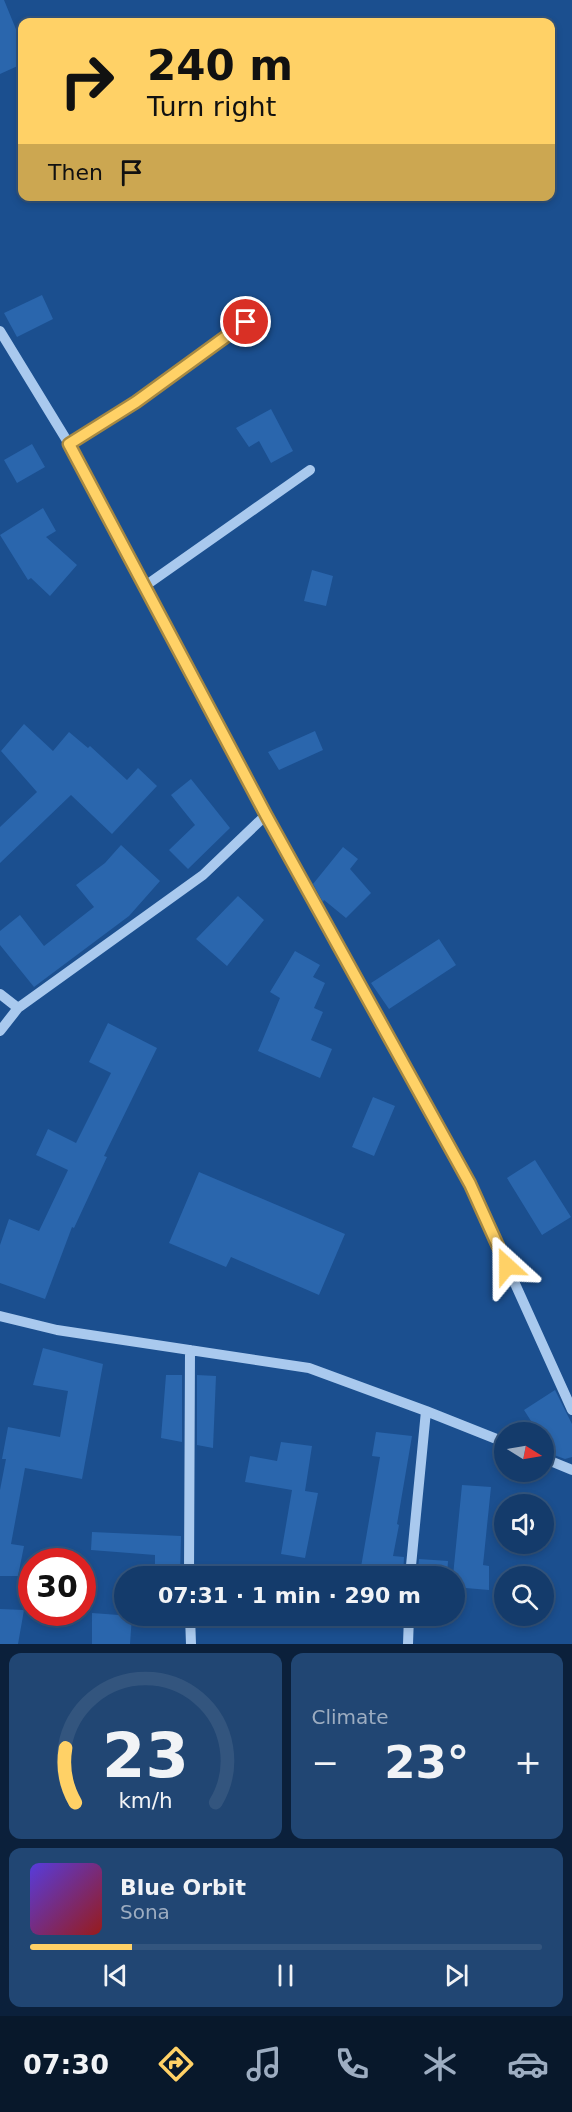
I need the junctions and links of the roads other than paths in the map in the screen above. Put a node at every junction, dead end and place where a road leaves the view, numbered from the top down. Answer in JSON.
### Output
{"nodes":[{"id":1,"x":246,"y":322,"type":"dead end"},
{"id":2,"x":0,"y":331,"type":"edge"},
{"id":3,"x":69,"y":444,"type":"junction"},
{"id":4,"x":310,"y":470,"type":"dead end"},
{"id":5,"x":145,"y":586,"type":"junction"},
{"id":6,"x":266,"y":815,"type":"junction"},
{"id":7,"x":0,"y":994,"type":"edge"},
{"id":8,"x":18,"y":1008,"type":"junction"},
{"id":9,"x":0,"y":1031,"type":"edge"},
{"id":10,"x":0,"y":1316,"type":"edge"},
{"id":11,"x":190,"y":1350,"type":"junction"},
{"id":12,"x":572,"y":1410,"type":"edge"},
{"id":13,"x":426,"y":1411,"type":"junction"},
{"id":14,"x":494,"y":1438,"type":"edge"},
{"id":15,"x":554,"y":1463,"type":"edge"},
{"id":16,"x":572,"y":1470,"type":"edge"},
{"id":17,"x":189,"y":1566,"type":"edge"},
{"id":18,"x":411,"y":1566,"type":"edge"},
{"id":19,"x":190,"y":1626,"type":"edge"},
{"id":20,"x":409,"y":1626,"type":"edge"},
{"id":21,"x":191,"y":1644,"type":"edge"},
{"id":22,"x":408,"y":1644,"type":"edge"}],
"edges":[{"from":1,"to":3,"type":"street"},
{"from":2,"to":3,"type":"street"},
{"from":3,"to":5,"type":"street"},
{"from":4,"to":5,"type":"street"},
{"from":5,"to":6,"type":"street"},
{"from":6,"to":8,"type":"street"},
{"from":6,"to":12,"type":"street"},
{"from":7,"to":8,"type":"street"},
{"from":8,"to":9,"type":"street"},
{"from":10,"to":11,"type":"street"},
{"from":11,"to":13,"type":"street"},
{"from":11,"to":17,"type":"street"},
{"from":13,"to":14,"type":"street"},
{"from":13,"to":18,"type":"street"},
{"from":15,"to":16,"type":"street"},
{"from":19,"to":21,"type":"street"},
{"from":20,"to":22,"type":"street"}]}
